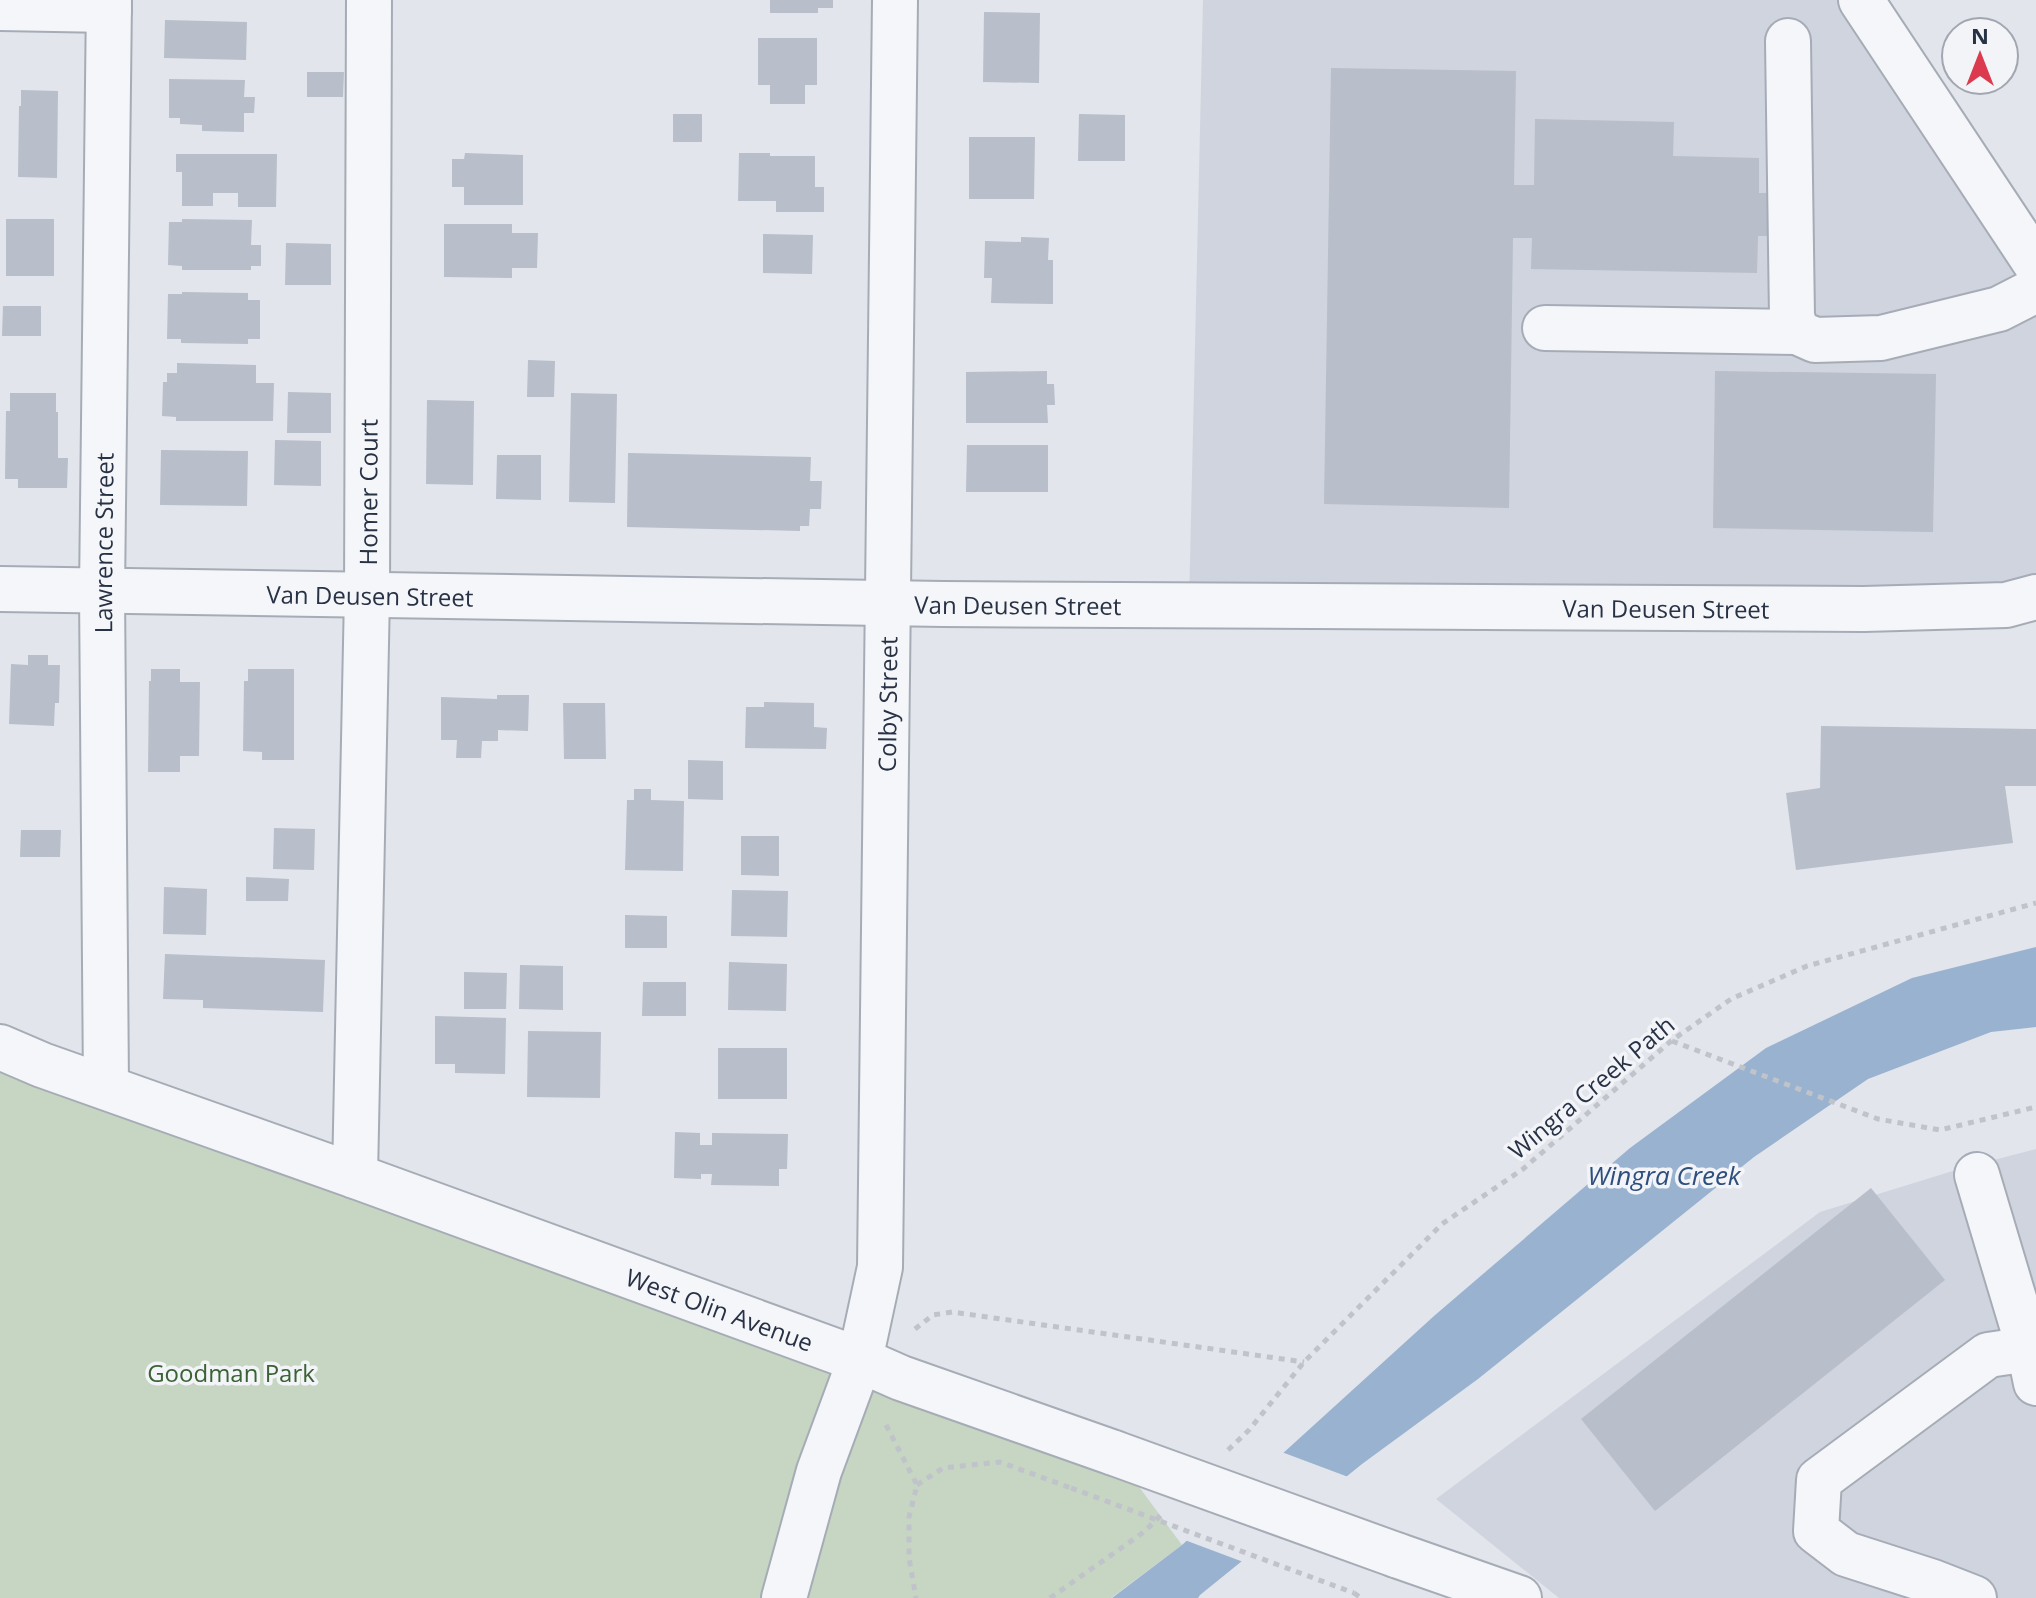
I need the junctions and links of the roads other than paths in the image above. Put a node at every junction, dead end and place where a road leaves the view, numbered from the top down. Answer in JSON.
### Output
{"nodes":[{"id":1,"x":369,"y":0,"type":"edge"},
{"id":2,"x":895,"y":0,"type":"edge"},
{"id":3,"x":1861,"y":0,"type":"edge"},
{"id":4,"x":109,"y":5,"type":"edge"},
{"id":5,"x":0,"y":8,"type":"edge"},
{"id":6,"x":1788,"y":41,"type":"dead end"},
{"id":7,"x":2036,"y":264,"type":"edge"},
{"id":8,"x":2036,"y":290,"type":"edge"},
{"id":9,"x":1545,"y":328,"type":"dead end"},
{"id":10,"x":1797,"y":332,"type":"junction"},
{"id":11,"x":0,"y":589,"type":"edge"},
{"id":12,"x":102,"y":591,"type":"junction"},
{"id":13,"x":367,"y":595,"type":"junction"},
{"id":14,"x":2036,"y":597,"type":"edge"},
{"id":15,"x":888,"y":603,"type":"junction"},
{"id":16,"x":0,"y":1050,"type":"edge"},
{"id":17,"x":106,"y":1087,"type":"junction"},
{"id":18,"x":1977,"y":1175,"type":"dead end"},
{"id":19,"x":355,"y":1176,"type":"junction"},
{"id":20,"x":860,"y":1360,"type":"junction"},
{"id":21,"x":2034,"y":1360,"type":"edge"},
{"id":22,"x":784,"y":1598,"type":"edge"},
{"id":23,"x":1519,"y":1598,"type":"edge"},
{"id":24,"x":1974,"y":1598,"type":"edge"}],
"edges":[{"from":1,"to":13,"type":"street","name":"Homer Court"},
{"from":2,"to":15,"type":"street","name":"Colby Street"},
{"from":3,"to":7,"type":"street"},
{"from":4,"to":5,"type":"street"},
{"from":4,"to":12,"type":"street","name":"Lawrence Street"},
{"from":6,"to":10,"type":"street"},
{"from":8,"to":10,"type":"street"},
{"from":9,"to":10,"type":"street"},
{"from":11,"to":12,"type":"street","name":"Van Deusen Street"},
{"from":12,"to":13,"type":"street","name":"Van Deusen Street"},
{"from":12,"to":17,"type":"street","name":"Lawrence Street"},
{"from":13,"to":15,"type":"street","name":"Van Deusen Street"},
{"from":13,"to":19,"type":"street","name":"Homer Court"},
{"from":14,"to":15,"type":"street","name":"Van Deusen Street"},
{"from":15,"to":20,"type":"street","name":"Colby Street"},
{"from":16,"to":17,"type":"street","name":"West Olin Avenue"},
{"from":17,"to":19,"type":"street","name":"West Olin Avenue"},
{"from":18,"to":21,"type":"street"},
{"from":19,"to":20,"type":"street","name":"West Olin Avenue"},
{"from":20,"to":22,"type":"street","name":"Colby Street"},
{"from":20,"to":23,"type":"street","name":"West Olin Avenue","bridge":true},
{"from":21,"to":24,"type":"street"}]}
